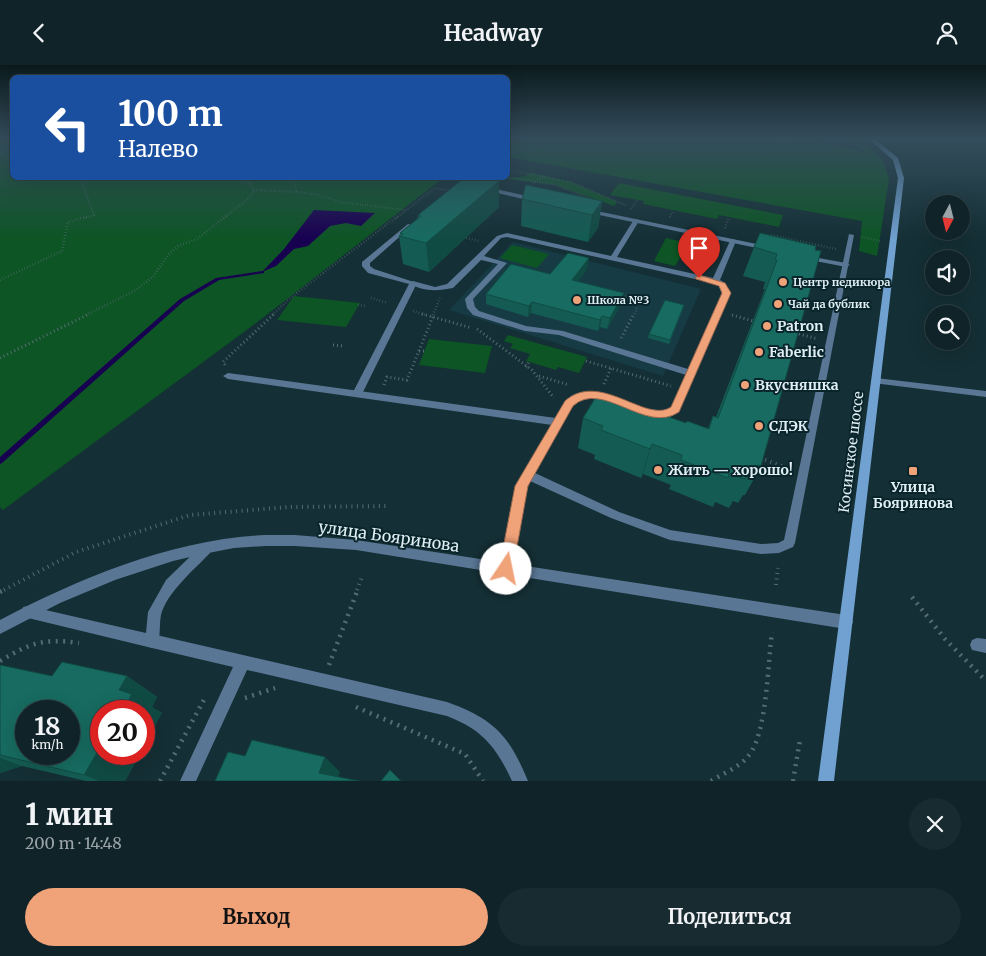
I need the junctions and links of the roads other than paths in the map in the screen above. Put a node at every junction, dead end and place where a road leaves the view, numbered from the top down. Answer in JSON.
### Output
{"nodes":[{"id":1,"x":900,"y":172,"type":"edge"},
{"id":2,"x":480,"y":189,"type":"edge"},
{"id":3,"x":548,"y":202,"type":"edge"},
{"id":4,"x":574,"y":208,"type":"edge"},
{"id":5,"x":419,"y":218,"type":"edge"},
{"id":6,"x":636,"y":221,"type":"junction"},
{"id":7,"x":851,"y":235,"type":"road end"},
{"id":8,"x":733,"y":241,"type":"junction"},
{"id":9,"x":771,"y":249,"type":"edge"},
{"id":10,"x":799,"y":255,"type":"edge"},
{"id":11,"x":479,"y":257,"type":"junction"},
{"id":12,"x":613,"y":258,"type":"junction"},
{"id":13,"x":846,"y":265,"type":"junction"},
{"id":14,"x":716,"y":281,"type":"junction"},
{"id":15,"x":413,"y":283,"type":"junction"},
{"id":16,"x":691,"y":373,"type":"junction"},
{"id":17,"x":228,"y":376,"type":"road end"},
{"id":18,"x":876,"y":381,"type":"junction"},
{"id":19,"x":358,"y":394,"type":"junction"},
{"id":20,"x":986,"y":394,"type":"edge"},
{"id":21,"x":617,"y":401,"type":"edge"},
{"id":22,"x":635,"y":408,"type":"edge"},
{"id":23,"x":558,"y":422,"type":"junction"},
{"id":24,"x":528,"y":475,"type":"junction"},
{"id":25,"x":206,"y":549,"type":"junction"},
{"id":26,"x":506,"y":569,"type":"junction"},
{"id":27,"x":28,"y":612,"type":"junction"},
{"id":28,"x":846,"y":622,"type":"junction"},
{"id":29,"x":0,"y":627,"type":"edge"},
{"id":30,"x":152,"y":641,"type":"junction"},
{"id":31,"x":243,"y":662,"type":"junction"},
{"id":32,"x":188,"y":781,"type":"edge"},
{"id":33,"x":520,"y":781,"type":"edge"},
{"id":34,"x":826,"y":781,"type":"edge"}],
"edges":[{"from":1,"to":18,"type":"main road","name":"Косинское шоссе"},
{"from":2,"to":3,"type":"street"},
{"from":4,"to":6,"type":"street"},
{"from":5,"to":15,"type":"street"},
{"from":6,"to":8,"type":"street"},
{"from":6,"to":12,"type":"street"},
{"from":7,"to":13,"type":"street"},
{"from":8,"to":9,"type":"street"},
{"from":8,"to":14,"type":"street"},
{"from":10,"to":13,"type":"street"},
{"from":11,"to":12,"type":"street"},
{"from":11,"to":15,"type":"street"},
{"from":11,"to":16,"type":"street"},
{"from":12,"to":14,"type":"street"},
{"from":13,"to":24,"type":"street"},
{"from":14,"to":16,"type":"street"},
{"from":15,"to":19,"type":"street"},
{"from":16,"to":22,"type":"street"},
{"from":17,"to":19,"type":"street"},
{"from":18,"to":20,"type":"street"},
{"from":18,"to":28,"type":"main road","name":"Косинское шоссе"},
{"from":19,"to":23,"type":"street"},
{"from":21,"to":23,"type":"street"},
{"from":23,"to":24,"type":"street"},
{"from":24,"to":26,"type":"street"},
{"from":25,"to":26,"type":"street","name":"улица Бояринова"},
{"from":25,"to":27,"type":"street","name":"улица Бояринова"},
{"from":25,"to":30,"type":"street"},
{"from":26,"to":28,"type":"street","name":"улица Бояринова"},
{"from":27,"to":29,"type":"street","name":"улица Бояринова"},
{"from":27,"to":30,"type":"street"},
{"from":28,"to":34,"type":"main road","name":"Косинское шоссе"},
{"from":30,"to":31,"type":"street"},
{"from":31,"to":32,"type":"street"},
{"from":31,"to":33,"type":"street"}]}
